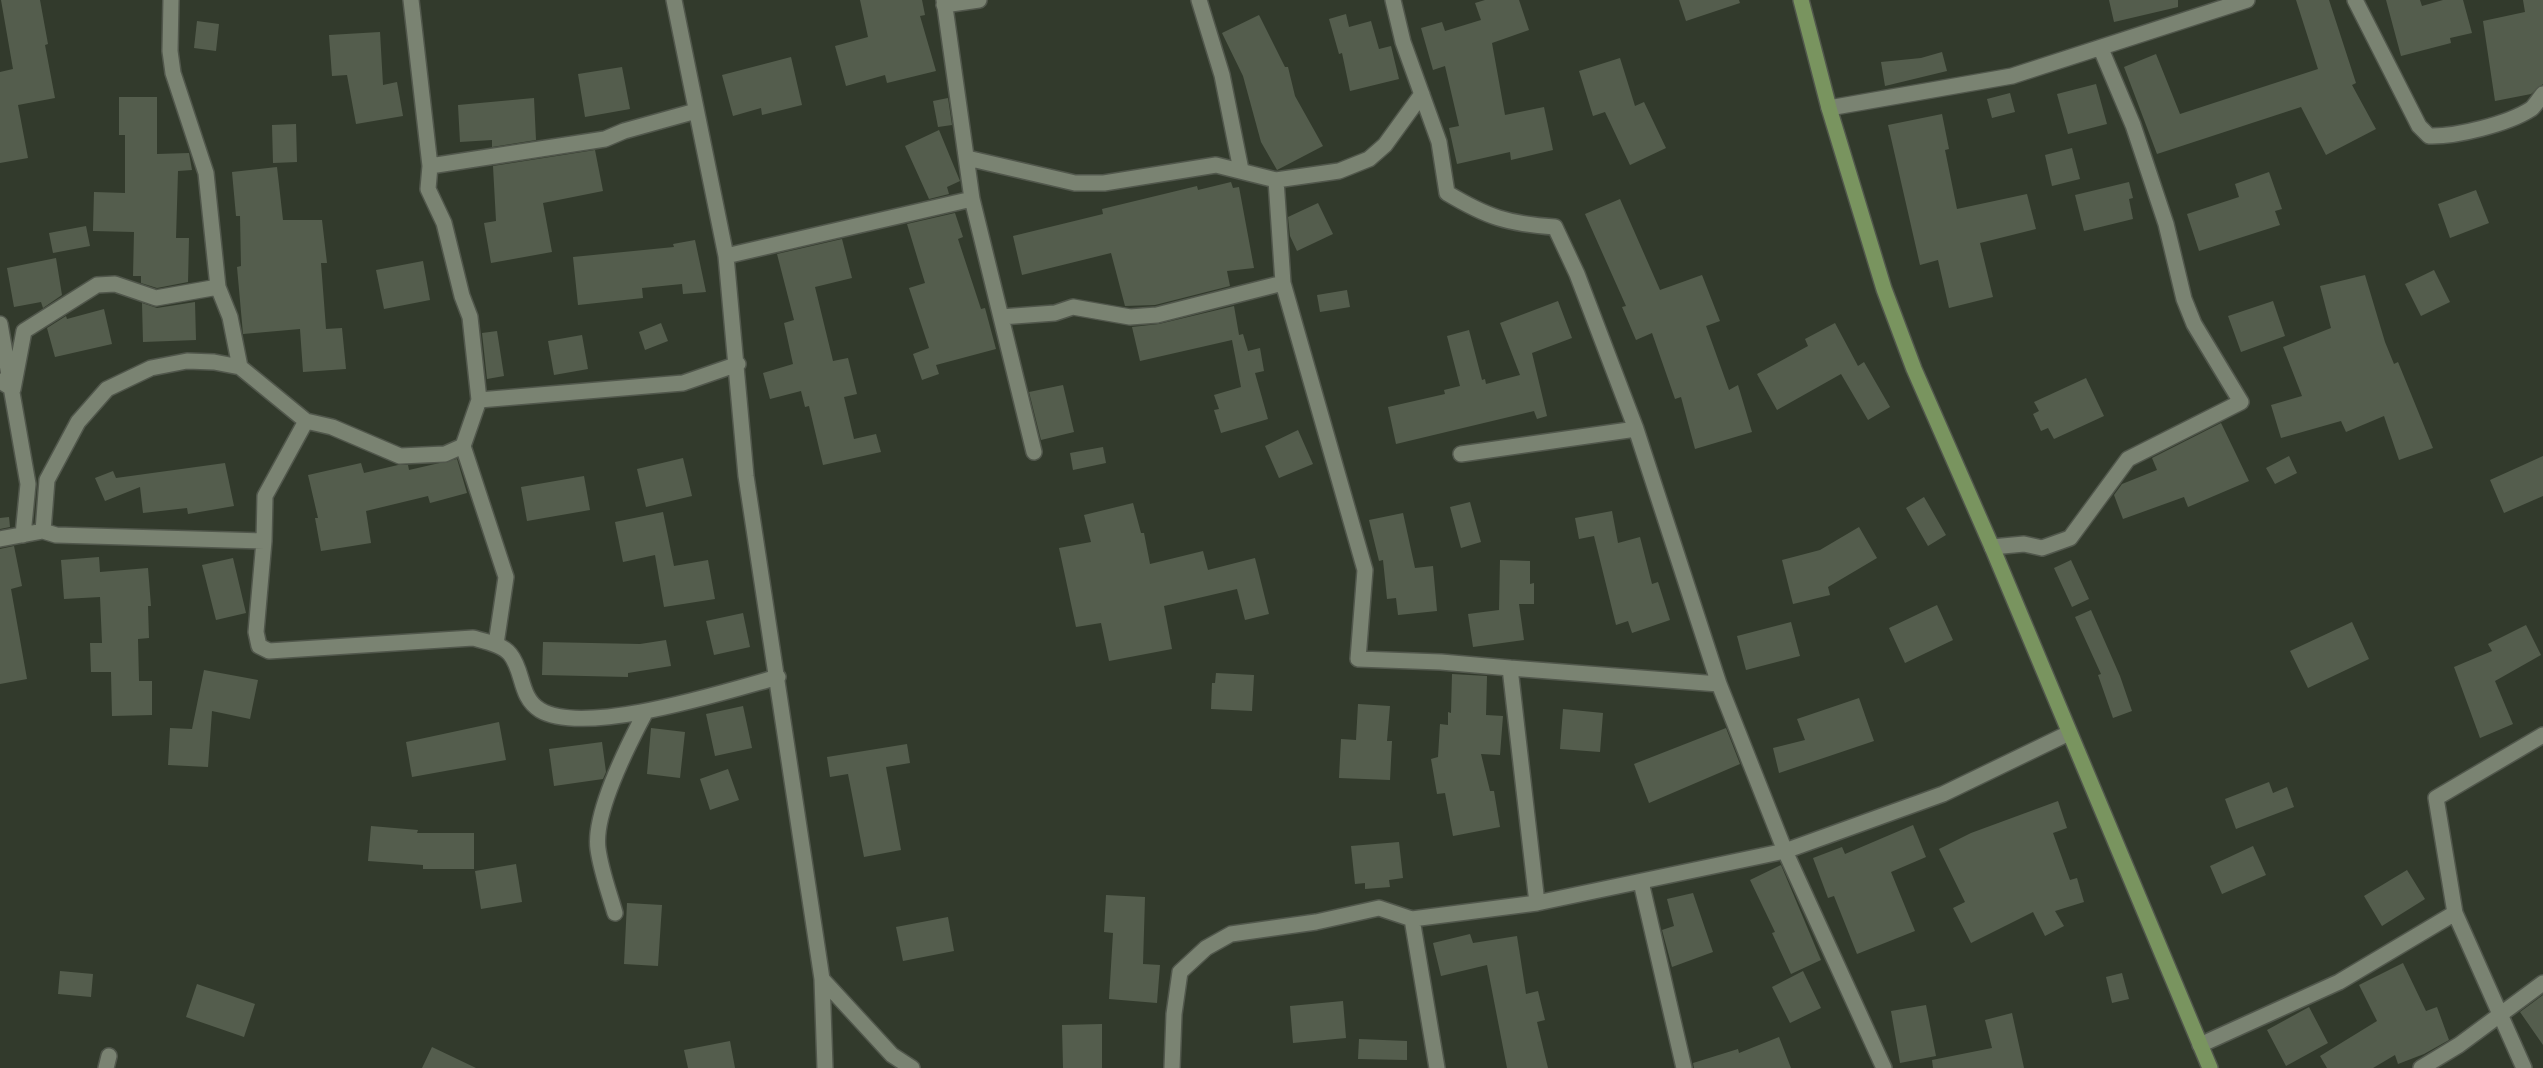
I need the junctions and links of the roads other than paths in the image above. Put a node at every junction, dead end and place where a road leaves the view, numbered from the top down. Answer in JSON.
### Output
{"nodes":[{"id":1,"x":171,"y":0,"type":"edge"},
{"id":2,"x":411,"y":0,"type":"edge"},
{"id":3,"x":674,"y":0,"type":"edge"},
{"id":4,"x":979,"y":0,"type":"edge"},
{"id":5,"x":1199,"y":0,"type":"edge"},
{"id":6,"x":1393,"y":0,"type":"edge"},
{"id":7,"x":1801,"y":0,"type":"edge"},
{"id":8,"x":2247,"y":0,"type":"edge"},
{"id":9,"x":2355,"y":0,"type":"edge"},
{"id":10,"x":944,"y":2,"type":"edge"},
{"id":11,"x":2101,"y":49,"type":"junction"},
{"id":12,"x":1422,"y":94,"type":"junction"},
{"id":13,"x":2543,"y":94,"type":"edge"},
{"id":14,"x":1829,"y":108,"type":"junction"},
{"id":15,"x":696,"y":111,"type":"junction"},
{"id":16,"x":966,"y":158,"type":"junction"},
{"id":17,"x":430,"y":166,"type":"junction"},
{"id":18,"x":1241,"y":170,"type":"junction"},
{"id":19,"x":1276,"y":180,"type":"junction"},
{"id":20,"x":972,"y":199,"type":"junction"},
{"id":21,"x":726,"y":256,"type":"junction"},
{"id":22,"x":1283,"y":284,"type":"junction"},
{"id":23,"x":218,"y":287,"type":"junction"},
{"id":24,"x":1001,"y":317,"type":"junction"},
{"id":25,"x":0,"y":324,"type":"edge"},
{"id":26,"x":738,"y":364,"type":"junction"},
{"id":27,"x":240,"y":367,"type":"junction"},
{"id":28,"x":7,"y":385,"type":"edge"},
{"id":29,"x":479,"y":400,"type":"junction"},
{"id":30,"x":306,"y":421,"type":"junction"},
{"id":31,"x":1636,"y":429,"type":"junction"},
{"id":32,"x":463,"y":446,"type":"junction"},
{"id":33,"x":1034,"y":452,"type":"dead end"},
{"id":34,"x":1461,"y":454,"type":"dead end"},
{"id":35,"x":43,"y":531,"type":"junction"},
{"id":36,"x":23,"y":534,"type":"junction"},
{"id":37,"x":0,"y":539,"type":"edge"},
{"id":38,"x":264,"y":541,"type":"junction"},
{"id":39,"x":1992,"y":547,"type":"junction"},
{"id":40,"x":496,"y":644,"type":"junction"},
{"id":41,"x":1510,"y":668,"type":"junction"},
{"id":42,"x":778,"y":677,"type":"junction"},
{"id":43,"x":1719,"y":684,"type":"junction"},
{"id":44,"x":645,"y":713,"type":"junction"},
{"id":45,"x":2069,"y":733,"type":"junction"},
{"id":46,"x":2543,"y":735,"type":"edge"},
{"id":47,"x":1785,"y":851,"type":"junction"},
{"id":48,"x":1641,"y":882,"type":"junction"},
{"id":49,"x":1537,"y":903,"type":"junction"},
{"id":50,"x":2455,"y":912,"type":"junction"},
{"id":51,"x":615,"y":913,"type":"dead end"},
{"id":52,"x":1412,"y":919,"type":"junction"},
{"id":53,"x":822,"y":979,"type":"junction"},
{"id":54,"x":2543,"y":982,"type":"edge"},
{"id":55,"x":2500,"y":1012,"type":"junction"},
{"id":56,"x":2200,"y":1045,"type":"junction"},
{"id":57,"x":825,"y":1068,"type":"edge"},
{"id":58,"x":912,"y":1068,"type":"edge"},
{"id":59,"x":1172,"y":1068,"type":"edge"},
{"id":60,"x":1437,"y":1068,"type":"edge"},
{"id":61,"x":1684,"y":1068,"type":"edge"},
{"id":62,"x":1884,"y":1068,"type":"edge"},
{"id":63,"x":2210,"y":1068,"type":"edge"},
{"id":64,"x":2421,"y":1068,"type":"edge"},
{"id":65,"x":2524,"y":1068,"type":"edge"}],
"edges":[{"from":1,"to":23,"type":"street"},
{"from":2,"to":17,"type":"street"},
{"from":3,"to":15,"type":"street"},
{"from":4,"to":10,"type":"street"},
{"from":5,"to":18,"type":"street"},
{"from":6,"to":12,"type":"street"},
{"from":7,"to":14,"type":"main road"},
{"from":8,"to":11,"type":"street"},
{"from":9,"to":13,"type":"street"},
{"from":10,"to":16,"type":"street"},
{"from":11,"to":14,"type":"street"},
{"from":11,"to":39,"type":"street"},
{"from":12,"to":19,"type":"street"},
{"from":12,"to":31,"type":"street"},
{"from":14,"to":39,"type":"main road"},
{"from":15,"to":17,"type":"street"},
{"from":15,"to":21,"type":"street"},
{"from":16,"to":18,"type":"street"},
{"from":16,"to":20,"type":"street"},
{"from":17,"to":29,"type":"street"},
{"from":18,"to":19,"type":"street"},
{"from":19,"to":22,"type":"street"},
{"from":20,"to":21,"type":"street"},
{"from":20,"to":24,"type":"street"},
{"from":21,"to":26,"type":"street"},
{"from":22,"to":24,"type":"street"},
{"from":22,"to":41,"type":"street"},
{"from":23,"to":27,"type":"street"},
{"from":23,"to":28,"type":"street"},
{"from":24,"to":33,"type":"street"},
{"from":25,"to":28,"type":"street"},
{"from":26,"to":29,"type":"street"},
{"from":26,"to":42,"type":"street"},
{"from":27,"to":30,"type":"street"},
{"from":27,"to":35,"type":"street"},
{"from":28,"to":36,"type":"street"},
{"from":29,"to":32,"type":"street"},
{"from":30,"to":32,"type":"street"},
{"from":30,"to":38,"type":"street"},
{"from":31,"to":34,"type":"street"},
{"from":31,"to":43,"type":"street"},
{"from":32,"to":40,"type":"street"},
{"from":35,"to":36,"type":"street"},
{"from":35,"to":38,"type":"street"},
{"from":36,"to":37,"type":"street"},
{"from":38,"to":40,"type":"street"},
{"from":39,"to":45,"type":"main road"},
{"from":40,"to":44,"type":"street"},
{"from":41,"to":43,"type":"street"},
{"from":41,"to":49,"type":"street"},
{"from":42,"to":44,"type":"street"},
{"from":42,"to":53,"type":"street"},
{"from":43,"to":47,"type":"street"},
{"from":44,"to":51,"type":"street"},
{"from":45,"to":47,"type":"street"},
{"from":45,"to":56,"type":"main road"},
{"from":46,"to":50,"type":"street"},
{"from":47,"to":48,"type":"street"},
{"from":47,"to":62,"type":"street"},
{"from":48,"to":49,"type":"street"},
{"from":48,"to":61,"type":"street"},
{"from":49,"to":52,"type":"street"},
{"from":50,"to":55,"type":"street"},
{"from":50,"to":56,"type":"street"},
{"from":52,"to":59,"type":"street"},
{"from":52,"to":60,"type":"street"},
{"from":53,"to":57,"type":"street"},
{"from":53,"to":58,"type":"street"},
{"from":54,"to":55,"type":"street"},
{"from":55,"to":64,"type":"street"},
{"from":55,"to":65,"type":"street"},
{"from":56,"to":63,"type":"main road"}]}
